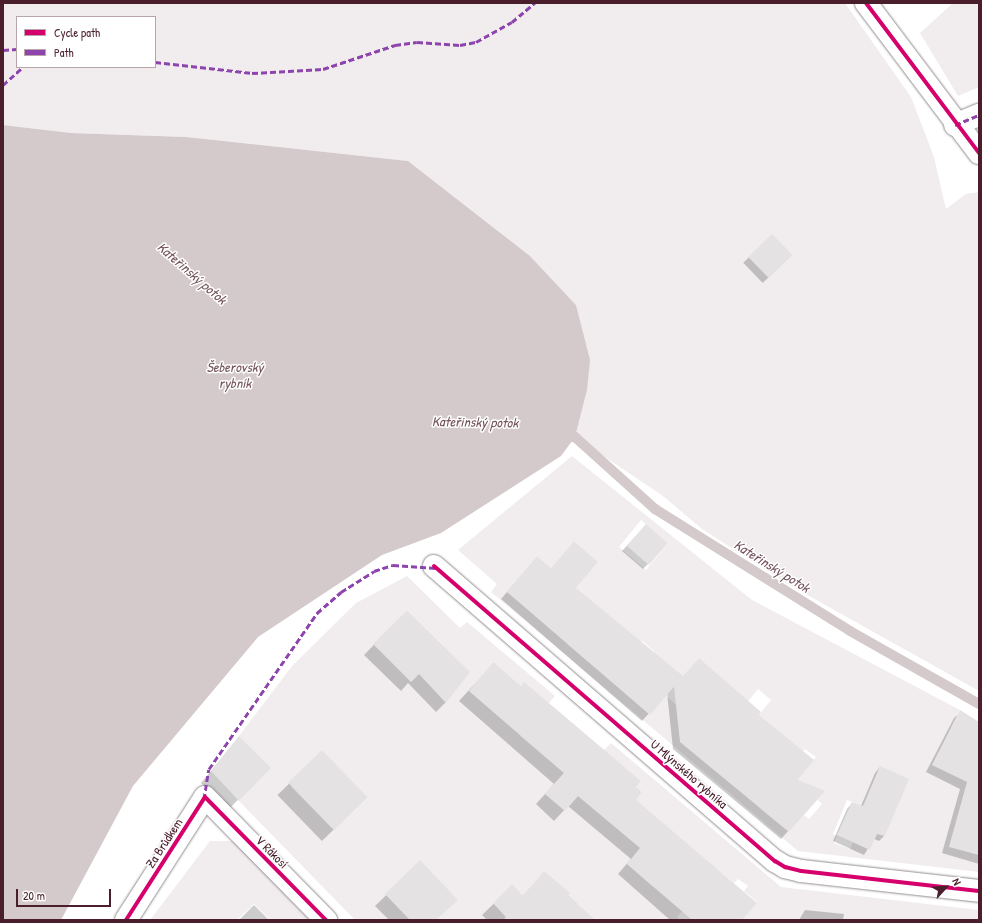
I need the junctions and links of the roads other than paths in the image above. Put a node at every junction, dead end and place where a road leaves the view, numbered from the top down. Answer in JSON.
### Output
{"nodes":[{"id":1,"x":866,"y":3,"type":"edge"},
{"id":2,"x":979,"y":115,"type":"edge"},
{"id":3,"x":955,"y":125,"type":"junction"},
{"id":4,"x":979,"y":153,"type":"edge"},
{"id":5,"x":434,"y":566,"type":"dead end"},
{"id":6,"x":205,"y":797,"type":"joint"},
{"id":7,"x":979,"y":891,"type":"edge"},
{"id":8,"x":126,"y":920,"type":"edge"},
{"id":9,"x":326,"y":920,"type":"edge"}],
"edges":[{"from":1,"to":3,"type":"street"},
{"from":2,"to":3,"type":"street"},
{"from":3,"to":4,"type":"street"},
{"from":5,"to":7,"type":"street","name":"U Mlýnského rybníka"},
{"from":6,"to":8,"type":"street","name":"Za Brůdkem"},
{"from":6,"to":9,"type":"street","name":"V Rákosí"}]}
